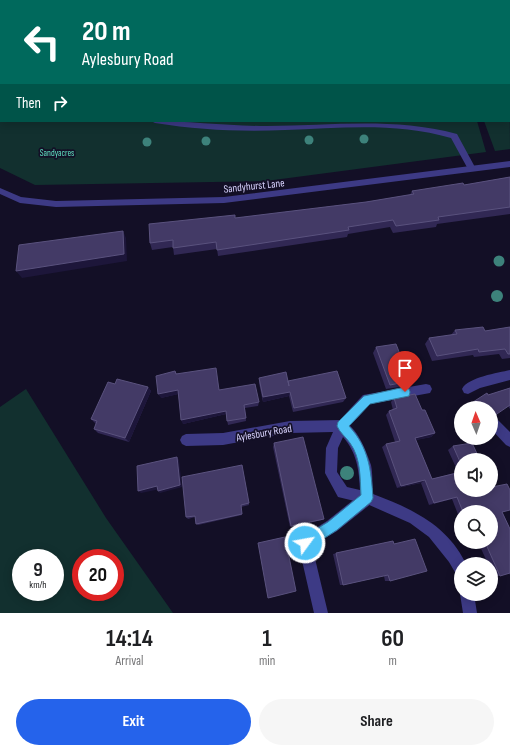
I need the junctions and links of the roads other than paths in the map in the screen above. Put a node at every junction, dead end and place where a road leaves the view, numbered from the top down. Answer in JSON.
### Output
{"nodes":[{"id":1,"x":164,"y":122,"type":"edge"},
{"id":2,"x":510,"y":164,"type":"edge"},
{"id":3,"x":472,"y":169,"type":"junction"},
{"id":4,"x":0,"y":191,"type":"edge"},
{"id":5,"x":510,"y":375,"type":"edge"},
{"id":6,"x":426,"y":389,"type":"dead end"},
{"id":7,"x":468,"y":389,"type":"dead end"},
{"id":8,"x":342,"y":426,"type":"junction"},
{"id":9,"x":498,"y":428,"type":"edge"},
{"id":10,"x":186,"y":440,"type":"dead end"},
{"id":11,"x":510,"y":441,"type":"edge"},
{"id":12,"x":367,"y":498,"type":"junction"},
{"id":13,"x":454,"y":558,"type":"edge"},
{"id":14,"x":468,"y":601,"type":"edge"},
{"id":15,"x":321,"y":613,"type":"edge"},
{"id":16,"x":470,"y":613,"type":"edge"}],
"edges":[{"from":1,"to":3,"type":"street"},
{"from":2,"to":3,"type":"street","name":"Sandyhurst Lane"},
{"from":3,"to":4,"type":"street","name":"Sandyhurst Lane"},
{"from":5,"to":7,"type":"street"},
{"from":6,"to":8,"type":"street"},
{"from":8,"to":10,"type":"street","name":"Aylesbury Road"},
{"from":8,"to":12,"type":"street"},
{"from":8,"to":12,"type":"street"},
{"from":9,"to":11,"type":"street"},
{"from":12,"to":13,"type":"street"},
{"from":12,"to":15,"type":"street"},
{"from":14,"to":16,"type":"street"}]}
